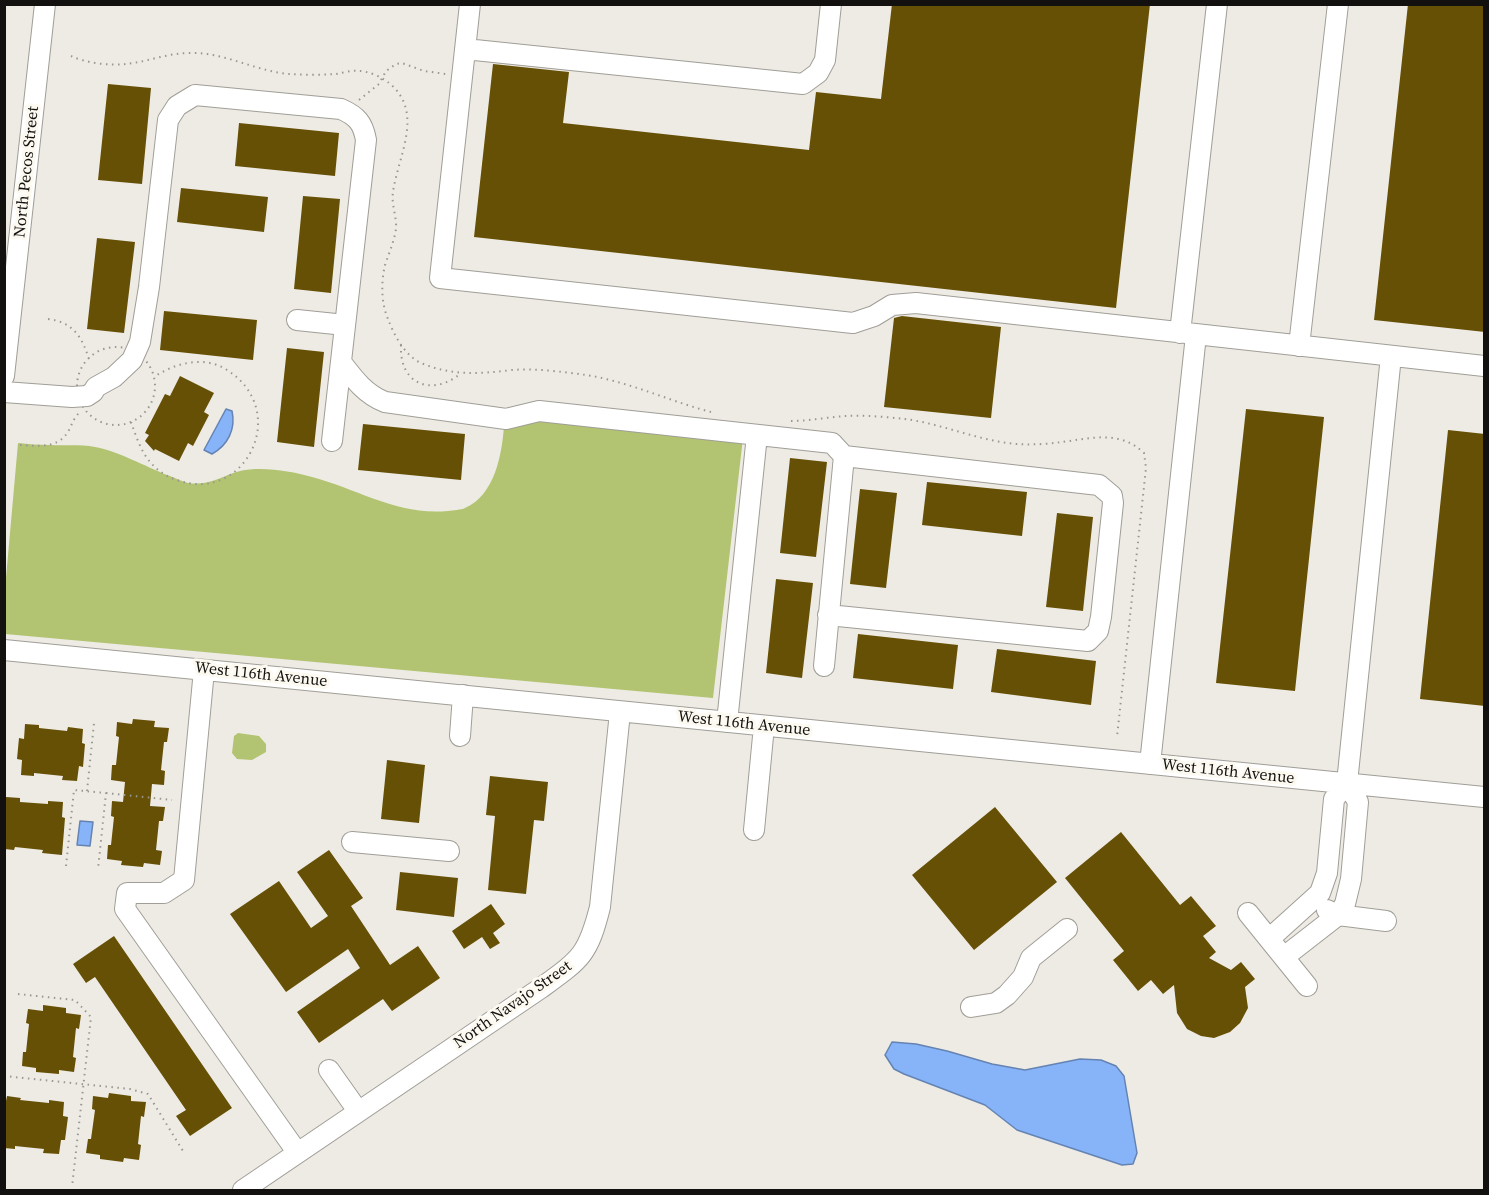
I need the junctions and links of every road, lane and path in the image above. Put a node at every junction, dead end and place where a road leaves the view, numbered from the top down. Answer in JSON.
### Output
{"nodes":[{"id":1,"x":45,"y":4,"type":"edge"},
{"id":2,"x":470,"y":4,"type":"edge"},
{"id":3,"x":831,"y":4,"type":"edge"},
{"id":4,"x":1216,"y":4,"type":"edge"},
{"id":5,"x":1338,"y":4,"type":"edge"},
{"id":6,"x":465,"y":50,"type":"junction"},
{"id":7,"x":71,"y":56,"type":"dead end"},
{"id":8,"x":462,"y":76,"type":"junction"},
{"id":9,"x":383,"y":80,"type":"junction"},
{"id":10,"x":353,"y":114,"type":"junction"},
{"id":11,"x":48,"y":319,"type":"dead end"},
{"id":12,"x":297,"y":320,"type":"dead end"},
{"id":13,"x":345,"y":325,"type":"junction"},
{"id":14,"x":1188,"y":334,"type":"junction"},
{"id":15,"x":401,"y":345,"type":"junction"},
{"id":16,"x":1299,"y":346,"type":"junction"},
{"id":17,"x":1390,"y":356,"type":"junction"},
{"id":18,"x":89,"y":359,"type":"dead end"},
{"id":19,"x":341,"y":362,"type":"junction"},
{"id":20,"x":1485,"y":366,"type":"edge"},
{"id":21,"x":460,"y":374,"type":"junction"},
{"id":22,"x":4,"y":377,"type":"edge"},
{"id":23,"x":154,"y":377,"type":"dead end"},
{"id":24,"x":96,"y":387,"type":"junction"},
{"id":25,"x":4,"y":392,"type":"edge"},
{"id":26,"x":84,"y":408,"type":"dead end"},
{"id":27,"x":712,"y":412,"type":"dead end"},
{"id":28,"x":782,"y":421,"type":"dead end"},
{"id":29,"x":131,"y":422,"type":"dead end"},
{"id":30,"x":757,"y":435,"type":"junction"},
{"id":31,"x":332,"y":441,"type":"dead end"},
{"id":32,"x":20,"y":445,"type":"dead end"},
{"id":33,"x":844,"y":456,"type":"junction"},
{"id":34,"x":828,"y":615,"type":"junction"},
{"id":35,"x":4,"y":650,"type":"edge"},
{"id":36,"x":824,"y":666,"type":"dead end"},
{"id":37,"x":204,"y":670,"type":"junction"},
{"id":38,"x":463,"y":695,"type":"junction"},
{"id":39,"x":620,"y":712,"type":"junction"},
{"id":40,"x":727,"y":722,"type":"junction"},
{"id":41,"x":94,"y":723,"type":"dead end"},
{"id":42,"x":764,"y":726,"type":"junction"},
{"id":43,"x":460,"y":736,"type":"dead end"},
{"id":44,"x":1117,"y":736,"type":"dead end"},
{"id":45,"x":1150,"y":764,"type":"junction"},
{"id":46,"x":1347,"y":783,"type":"junction"},
{"id":47,"x":87,"y":791,"type":"junction"},
{"id":48,"x":105,"y":793,"type":"junction"},
{"id":49,"x":1485,"y":797,"type":"edge"},
{"id":50,"x":172,"y":800,"type":"dead end"},
{"id":51,"x":64,"y":829,"type":"dead end"},
{"id":52,"x":70,"y":829,"type":"junction"},
{"id":53,"x":754,"y":830,"type":"dead end"},
{"id":54,"x":352,"y":842,"type":"dead end"},
{"id":55,"x":449,"y":851,"type":"dead end"},
{"id":56,"x":66,"y":866,"type":"dead end"},
{"id":57,"x":98,"y":869,"type":"dead end"},
{"id":58,"x":1318,"y":897,"type":"junction"},
{"id":59,"x":1248,"y":913,"type":"dead end"},
{"id":60,"x":1338,"y":915,"type":"junction"},
{"id":61,"x":1386,"y":921,"type":"dead end"},
{"id":62,"x":1067,"y":929,"type":"dead end"},
{"id":63,"x":1269,"y":939,"type":"junction"},
{"id":64,"x":1284,"y":957,"type":"junction"},
{"id":65,"x":1307,"y":986,"type":"dead end"},
{"id":66,"x":18,"y":994,"type":"dead end"},
{"id":67,"x":971,"y":1007,"type":"dead end"},
{"id":68,"x":329,"y":1070,"type":"dead end"},
{"id":69,"x":4,"y":1076,"type":"edge"},
{"id":70,"x":83,"y":1084,"type":"junction"},
{"id":71,"x":358,"y":1111,"type":"junction"},
{"id":72,"x":183,"y":1151,"type":"dead end"},
{"id":73,"x":297,"y":1152,"type":"junction"},
{"id":74,"x":72,"y":1187,"type":"dead end"},
{"id":75,"x":243,"y":1191,"type":"edge"}],
"edges":[{"from":1,"to":22,"type":"street","name":"North Pecos Street"},
{"from":2,"to":6,"type":"street"},
{"from":3,"to":6,"type":"street"},
{"from":4,"to":14,"type":"street"},
{"from":5,"to":16,"type":"street"},
{"from":6,"to":8,"type":"street"},
{"from":7,"to":9,"type":"path"},
{"from":8,"to":9,"type":"path"},
{"from":8,"to":14,"type":"street"},
{"from":9,"to":10,"type":"path"},
{"from":9,"to":15,"type":"path"},
{"from":10,"to":13,"type":"street"},
{"from":10,"to":24,"type":"street"},
{"from":11,"to":18,"type":"path"},
{"from":12,"to":13,"type":"street"},
{"from":13,"to":19,"type":"street"},
{"from":14,"to":16,"type":"street"},
{"from":14,"to":45,"type":"street"},
{"from":15,"to":21,"type":"path"},
{"from":15,"to":21,"type":"path"},
{"from":16,"to":17,"type":"street"},
{"from":17,"to":20,"type":"street"},
{"from":17,"to":46,"type":"street"},
{"from":19,"to":30,"type":"street"},
{"from":19,"to":31,"type":"street"},
{"from":21,"to":27,"type":"path"},
{"from":22,"to":24,"type":"street"},
{"from":23,"to":29,"type":"path"},
{"from":24,"to":25,"type":"street"},
{"from":26,"to":32,"type":"path"},
{"from":28,"to":44,"type":"path"},
{"from":30,"to":33,"type":"street"},
{"from":30,"to":40,"type":"street"},
{"from":33,"to":34,"type":"street"},
{"from":33,"to":34,"type":"street"},
{"from":34,"to":36,"type":"street"},
{"from":35,"to":37,"type":"street","name":"West 116th Avenue"},
{"from":37,"to":38,"type":"street","name":"West 116th Avenue"},
{"from":37,"to":73,"type":"street"},
{"from":38,"to":39,"type":"street","name":"West 116th Avenue"},
{"from":38,"to":43,"type":"street"},
{"from":39,"to":40,"type":"street","name":"West 116th Avenue"},
{"from":39,"to":71,"type":"street","name":"North Navajo Street"},
{"from":40,"to":42,"type":"street","name":"West 116th Avenue"},
{"from":41,"to":47,"type":"path"},
{"from":42,"to":45,"type":"street","name":"West 116th Avenue"},
{"from":42,"to":53,"type":"street"},
{"from":45,"to":46,"type":"street","name":"West 116th Avenue"},
{"from":46,"to":49,"type":"street","name":"West 116th Avenue"},
{"from":46,"to":58,"type":"street"},
{"from":46,"to":60,"type":"street"},
{"from":47,"to":48,"type":"path"},
{"from":47,"to":52,"type":"path"},
{"from":48,"to":50,"type":"path"},
{"from":48,"to":57,"type":"path"},
{"from":51,"to":52,"type":"path"},
{"from":52,"to":56,"type":"path"},
{"from":54,"to":55,"type":"street"},
{"from":58,"to":60,"type":"street"},
{"from":58,"to":63,"type":"street"},
{"from":59,"to":63,"type":"street"},
{"from":60,"to":61,"type":"street"},
{"from":60,"to":64,"type":"street"},
{"from":62,"to":67,"type":"street"},
{"from":63,"to":64,"type":"street"},
{"from":64,"to":65,"type":"street"},
{"from":66,"to":70,"type":"path"},
{"from":68,"to":71,"type":"street"},
{"from":69,"to":70,"type":"path"},
{"from":70,"to":72,"type":"path"},
{"from":70,"to":74,"type":"path"},
{"from":71,"to":73,"type":"street","name":"North Navajo Street"},
{"from":73,"to":75,"type":"street","name":"North Navajo Street"}]}
